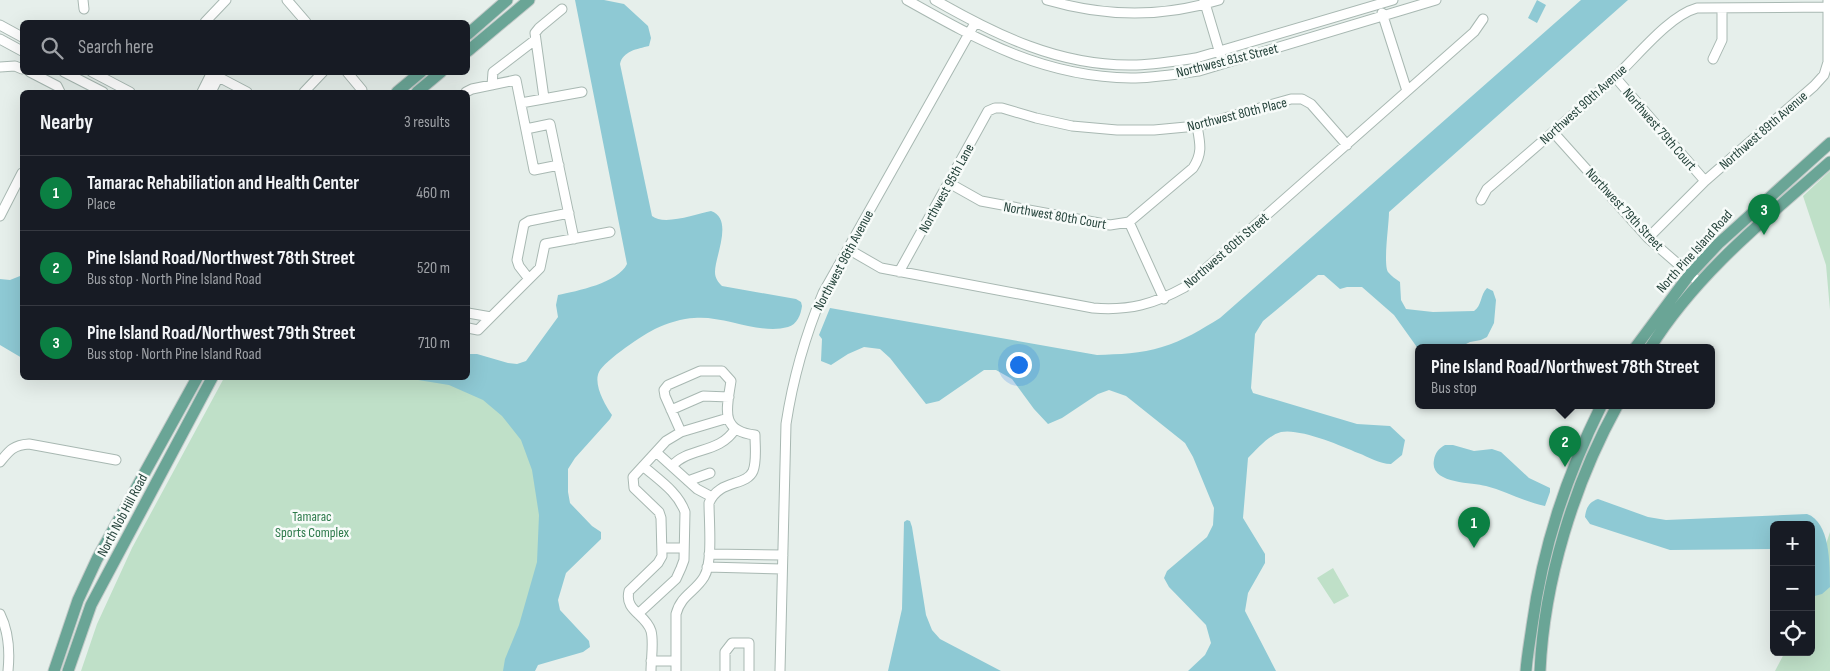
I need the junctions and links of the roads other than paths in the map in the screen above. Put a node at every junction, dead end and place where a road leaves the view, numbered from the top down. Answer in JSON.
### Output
{"nodes":[{"id":1,"x":226,"y":0,"type":"edge"},
{"id":2,"x":287,"y":0,"type":"edge"},
{"id":3,"x":508,"y":0,"type":"edge"},
{"id":4,"x":529,"y":0,"type":"edge"},
{"id":5,"x":907,"y":0,"type":"edge"},
{"id":6,"x":935,"y":0,"type":"edge"},
{"id":7,"x":1047,"y":0,"type":"edge"},
{"id":8,"x":1219,"y":0,"type":"edge"},
{"id":9,"x":1393,"y":0,"type":"edge"},
{"id":10,"x":1436,"y":0,"type":"edge"},
{"id":11,"x":1205,"y":2,"type":"edge"},
{"id":12,"x":1378,"y":2,"type":"edge"},
{"id":13,"x":1829,"y":5,"type":"edge"},
{"id":14,"x":562,"y":9,"type":"dead end"},
{"id":15,"x":1722,"y":9,"type":"junction"},
{"id":16,"x":1383,"y":16,"type":"junction"},
{"id":17,"x":1483,"y":19,"type":"dead end"},
{"id":18,"x":208,"y":20,"type":"edge"},
{"id":19,"x":304,"y":20,"type":"edge"},
{"id":20,"x":975,"y":22,"type":"junction"},
{"id":21,"x":0,"y":25,"type":"edge"},
{"id":22,"x":470,"y":32,"type":"edge"},
{"id":23,"x":968,"y":35,"type":"junction"},
{"id":24,"x":20,"y":36,"type":"edge"},
{"id":25,"x":0,"y":39,"type":"edge"},
{"id":26,"x":535,"y":40,"type":"junction"},
{"id":27,"x":470,"y":49,"type":"edge"},
{"id":28,"x":20,"y":50,"type":"edge"},
{"id":29,"x":1220,"y":52,"type":"junction"},
{"id":30,"x":1713,"y":59,"type":"dead end"},
{"id":31,"x":1223,"y":64,"type":"junction"},
{"id":32,"x":0,"y":66,"type":"edge"},
{"id":33,"x":20,"y":68,"type":"edge"},
{"id":34,"x":36,"y":75,"type":"edge"},
{"id":35,"x":70,"y":75,"type":"edge"},
{"id":36,"x":98,"y":75,"type":"edge"},
{"id":37,"x":213,"y":75,"type":"edge"},
{"id":38,"x":320,"y":75,"type":"edge"},
{"id":39,"x":350,"y":75,"type":"edge"},
{"id":40,"x":417,"y":75,"type":"edge"},
{"id":41,"x":438,"y":75,"type":"edge"},
{"id":42,"x":1615,"y":77,"type":"junction"},
{"id":43,"x":492,"y":85,"type":"junction"},
{"id":44,"x":59,"y":90,"type":"edge"},
{"id":45,"x":99,"y":90,"type":"edge"},
{"id":46,"x":126,"y":90,"type":"edge"},
{"id":47,"x":203,"y":90,"type":"edge"},
{"id":48,"x":211,"y":90,"type":"edge"},
{"id":49,"x":216,"y":90,"type":"edge"},
{"id":50,"x":243,"y":90,"type":"edge"},
{"id":51,"x":306,"y":90,"type":"edge"},
{"id":52,"x":362,"y":90,"type":"dead end"},
{"id":53,"x":399,"y":90,"type":"edge"},
{"id":54,"x":420,"y":90,"type":"edge"},
{"id":55,"x":470,"y":90,"type":"edge"},
{"id":56,"x":1407,"y":91,"type":"junction"},
{"id":57,"x":582,"y":92,"type":"dead end"},
{"id":58,"x":544,"y":98,"type":"junction"},
{"id":59,"x":521,"y":102,"type":"junction"},
{"id":60,"x":995,"y":108,"type":"joint"},
{"id":61,"x":1198,"y":126,"type":"junction"},
{"id":62,"x":526,"y":129,"type":"junction"},
{"id":63,"x":1553,"y":132,"type":"junction"},
{"id":64,"x":1830,"y":143,"type":"edge"},
{"id":65,"x":1347,"y":145,"type":"junction"},
{"id":66,"x":1830,"y":162,"type":"edge"},
{"id":67,"x":559,"y":165,"type":"junction"},
{"id":68,"x":20,"y":177,"type":"edge"},
{"id":69,"x":1706,"y":181,"type":"junction"},
{"id":70,"x":949,"y":183,"type":"junction"},
{"id":71,"x":1481,"y":200,"type":"dead end"},
{"id":72,"x":569,"y":212,"type":"junction"},
{"id":73,"x":0,"y":216,"type":"edge"},
{"id":74,"x":1130,"y":222,"type":"junction"},
{"id":75,"x":610,"y":232,"type":"dead end"},
{"id":76,"x":1648,"y":238,"type":"junction"},
{"id":77,"x":574,"y":239,"type":"junction"},
{"id":78,"x":848,"y":249,"type":"junction"},
{"id":79,"x":899,"y":272,"type":"junction"},
{"id":80,"x":1690,"y":274,"type":"junction"},
{"id":81,"x":529,"y":279,"type":"junction"},
{"id":82,"x":1700,"y":283,"type":"junction"},
{"id":83,"x":1164,"y":299,"type":"junction"},
{"id":84,"x":470,"y":313,"type":"edge"},
{"id":85,"x":491,"y":317,"type":"junction"},
{"id":86,"x":470,"y":328,"type":"edge"},
{"id":87,"x":1638,"y":344,"type":"edge"},
{"id":88,"x":1653,"y":344,"type":"edge"},
{"id":89,"x":196,"y":380,"type":"edge"},
{"id":90,"x":211,"y":380,"type":"edge"},
{"id":91,"x":728,"y":397,"type":"junction"},
{"id":92,"x":1600,"y":409,"type":"edge"},
{"id":93,"x":1616,"y":409,"type":"edge"},
{"id":94,"x":671,"y":410,"type":"junction"},
{"id":95,"x":728,"y":418,"type":"junction"},
{"id":96,"x":735,"y":429,"type":"junction"},
{"id":97,"x":682,"y":432,"type":"junction"},
{"id":98,"x":656,"y":452,"type":"junction"},
{"id":99,"x":116,"y":460,"type":"dead end"},
{"id":100,"x":0,"y":462,"type":"edge"},
{"id":101,"x":643,"y":466,"type":"junction"},
{"id":102,"x":672,"y":466,"type":"junction"},
{"id":103,"x":710,"y":473,"type":"dead end"},
{"id":104,"x":688,"y":481,"type":"junction"},
{"id":105,"x":712,"y":497,"type":"junction"},
{"id":106,"x":662,"y":548,"type":"junction"},
{"id":107,"x":684,"y":548,"type":"junction"},
{"id":108,"x":709,"y":554,"type":"junction"},
{"id":109,"x":736,"y":554,"type":"junction"},
{"id":110,"x":783,"y":555,"type":"junction"},
{"id":111,"x":708,"y":567,"type":"junction"},
{"id":112,"x":735,"y":568,"type":"junction"},
{"id":113,"x":782,"y":569,"type":"junction"},
{"id":114,"x":0,"y":614,"type":"edge"},
{"id":115,"x":638,"y":614,"type":"junction"},
{"id":116,"x":676,"y":661,"type":"junction"},
{"id":117,"x":651,"y":666,"type":"edge"},
{"id":118,"x":8,"y":671,"type":"edge"},
{"id":119,"x":54,"y":671,"type":"edge"},
{"id":120,"x":68,"y":671,"type":"edge"},
{"id":121,"x":676,"y":671,"type":"edge"},
{"id":122,"x":725,"y":671,"type":"edge"},
{"id":123,"x":749,"y":671,"type":"edge"},
{"id":124,"x":780,"y":671,"type":"edge"},
{"id":125,"x":1526,"y":671,"type":"edge"},
{"id":126,"x":1540,"y":671,"type":"edge"}],
"edges":[{"from":1,"to":18,"type":"street"},
{"from":2,"to":19,"type":"street"},
{"from":3,"to":22,"type":"main road"},
{"from":4,"to":27,"type":"main road"},
{"from":5,"to":23,"type":"street","name":"Northwest 81st Street"},
{"from":6,"to":20,"type":"street","name":"Northwest 81st Street"},
{"from":7,"to":11,"type":"street"},
{"from":8,"to":11,"type":"street"},
{"from":9,"to":12,"type":"street","name":"Northwest 81st Street"},
{"from":10,"to":16,"type":"street","name":"Northwest 81st Street"},
{"from":11,"to":29,"type":"street"},
{"from":12,"to":16,"type":"street"},
{"from":12,"to":29,"type":"street","name":"Northwest 81st Street"},
{"from":13,"to":15,"type":"street"},
{"from":13,"to":69,"type":"street","name":"Northwest 89th Avenue"},
{"from":14,"to":26,"type":"street"},
{"from":15,"to":30,"type":"street"},
{"from":15,"to":42,"type":"street","name":"Northwest 90th Avenue"},
{"from":16,"to":31,"type":"street","name":"Northwest 81st Street"},
{"from":16,"to":56,"type":"street"},
{"from":17,"to":56,"type":"street","name":"Northwest 80th Street"},
{"from":20,"to":23,"type":"street","name":"Northwest 96th Avenue"},
{"from":20,"to":29,"type":"street","name":"Northwest 81st Street"},
{"from":21,"to":24,"type":"street"},
{"from":23,"to":31,"type":"street","name":"Northwest 81st Street"},
{"from":23,"to":78,"type":"street","name":"Northwest 96th Avenue"},
{"from":25,"to":28,"type":"street"},
{"from":26,"to":43,"type":"street"},
{"from":26,"to":58,"type":"street"},
{"from":29,"to":31,"type":"street"},
{"from":32,"to":33,"type":"street"},
{"from":34,"to":44,"type":"street"},
{"from":35,"to":45,"type":"street"},
{"from":36,"to":46,"type":"street"},
{"from":37,"to":47,"type":"street"},
{"from":37,"to":48,"type":"street"},
{"from":37,"to":49,"type":"street"},
{"from":37,"to":50,"type":"street"},
{"from":38,"to":51,"type":"street"},
{"from":39,"to":52,"type":"street"},
{"from":40,"to":53,"type":"main road"},
{"from":41,"to":54,"type":"main road"},
{"from":42,"to":63,"type":"street","name":"Northwest 90th Avenue"},
{"from":42,"to":69,"type":"street","name":"Northwest 79th Court"},
{"from":43,"to":55,"type":"street"},
{"from":43,"to":59,"type":"street"},
{"from":56,"to":65,"type":"street","name":"Northwest 80th Street"},
{"from":57,"to":58,"type":"street"},
{"from":58,"to":59,"type":"street"},
{"from":59,"to":62,"type":"street"},
{"from":60,"to":61,"type":"street","name":"Northwest 80th Place"},
{"from":60,"to":70,"type":"street","name":"Northwest 95th Lane"},
{"from":61,"to":65,"type":"street","name":"Northwest 80th Place"},
{"from":61,"to":74,"type":"street"},
{"from":62,"to":67,"type":"street"},
{"from":62,"to":67,"type":"street"},
{"from":63,"to":71,"type":"street","name":"Northwest 90th Avenue"},
{"from":63,"to":76,"type":"street","name":"Northwest 79th Street"},
{"from":64,"to":80,"type":"main road","name":"North Pine Island Road"},
{"from":65,"to":83,"type":"street","name":"Northwest 80th Street"},
{"from":66,"to":82,"type":"main road","name":"North Pine Island Road"},
{"from":67,"to":72,"type":"street"},
{"from":68,"to":73,"type":"street"},
{"from":69,"to":76,"type":"street","name":"Northwest 89th Avenue"},
{"from":70,"to":74,"type":"street","name":"Northwest 80th Court"},
{"from":70,"to":79,"type":"street","name":"Northwest 95th Lane"},
{"from":72,"to":77,"type":"street"},
{"from":72,"to":81,"type":"street"},
{"from":74,"to":83,"type":"street"},
{"from":75,"to":77,"type":"street"},
{"from":76,"to":80,"type":"street","name":"Northwest 79th Street"},
{"from":77,"to":81,"type":"street"},
{"from":78,"to":79,"type":"street","name":"Northwest 80th Street"},
{"from":78,"to":110,"type":"street","name":"Northwest 96th Avenue"},
{"from":79,"to":83,"type":"street","name":"Northwest 80th Street"},
{"from":80,"to":82,"type":"street","name":"Northwest 79th Street"},
{"from":80,"to":87,"type":"main road","name":"North Pine Island Road"},
{"from":81,"to":85,"type":"street"},
{"from":82,"to":88,"type":"main road","name":"North Pine Island Road"},
{"from":84,"to":85,"type":"street"},
{"from":85,"to":86,"type":"street"},
{"from":89,"to":119,"type":"main road","name":"North Nob Hill Road"},
{"from":90,"to":120,"type":"main road","name":"North Nob Hill Road"},
{"from":91,"to":94,"type":"street"},
{"from":91,"to":94,"type":"street"},
{"from":91,"to":95,"type":"street"},
{"from":92,"to":125,"type":"main road"},
{"from":93,"to":126,"type":"main road"},
{"from":94,"to":97,"type":"street"},
{"from":95,"to":96,"type":"street"},
{"from":95,"to":97,"type":"street"},
{"from":96,"to":102,"type":"street"},
{"from":96,"to":105,"type":"street"},
{"from":97,"to":98,"type":"street"},
{"from":98,"to":101,"type":"street"},
{"from":98,"to":102,"type":"street"},
{"from":99,"to":100,"type":"street"},
{"from":101,"to":106,"type":"street"},
{"from":101,"to":107,"type":"street"},
{"from":102,"to":104,"type":"street"},
{"from":103,"to":104,"type":"street"},
{"from":104,"to":105,"type":"street"},
{"from":105,"to":108,"type":"street"},
{"from":106,"to":107,"type":"street"},
{"from":106,"to":115,"type":"street"},
{"from":107,"to":115,"type":"street"},
{"from":108,"to":109,"type":"street"},
{"from":108,"to":111,"type":"street"},
{"from":109,"to":110,"type":"street"},
{"from":109,"to":112,"type":"street"},
{"from":110,"to":113,"type":"street","name":"Northwest 96th Avenue"},
{"from":111,"to":112,"type":"street"},
{"from":111,"to":116,"type":"street"},
{"from":112,"to":113,"type":"street"},
{"from":113,"to":124,"type":"street","name":"Northwest 96th Avenue"},
{"from":114,"to":118,"type":"street"},
{"from":115,"to":117,"type":"street"},
{"from":116,"to":117,"type":"street"},
{"from":116,"to":121,"type":"street"},
{"from":122,"to":123,"type":"street"}]}
